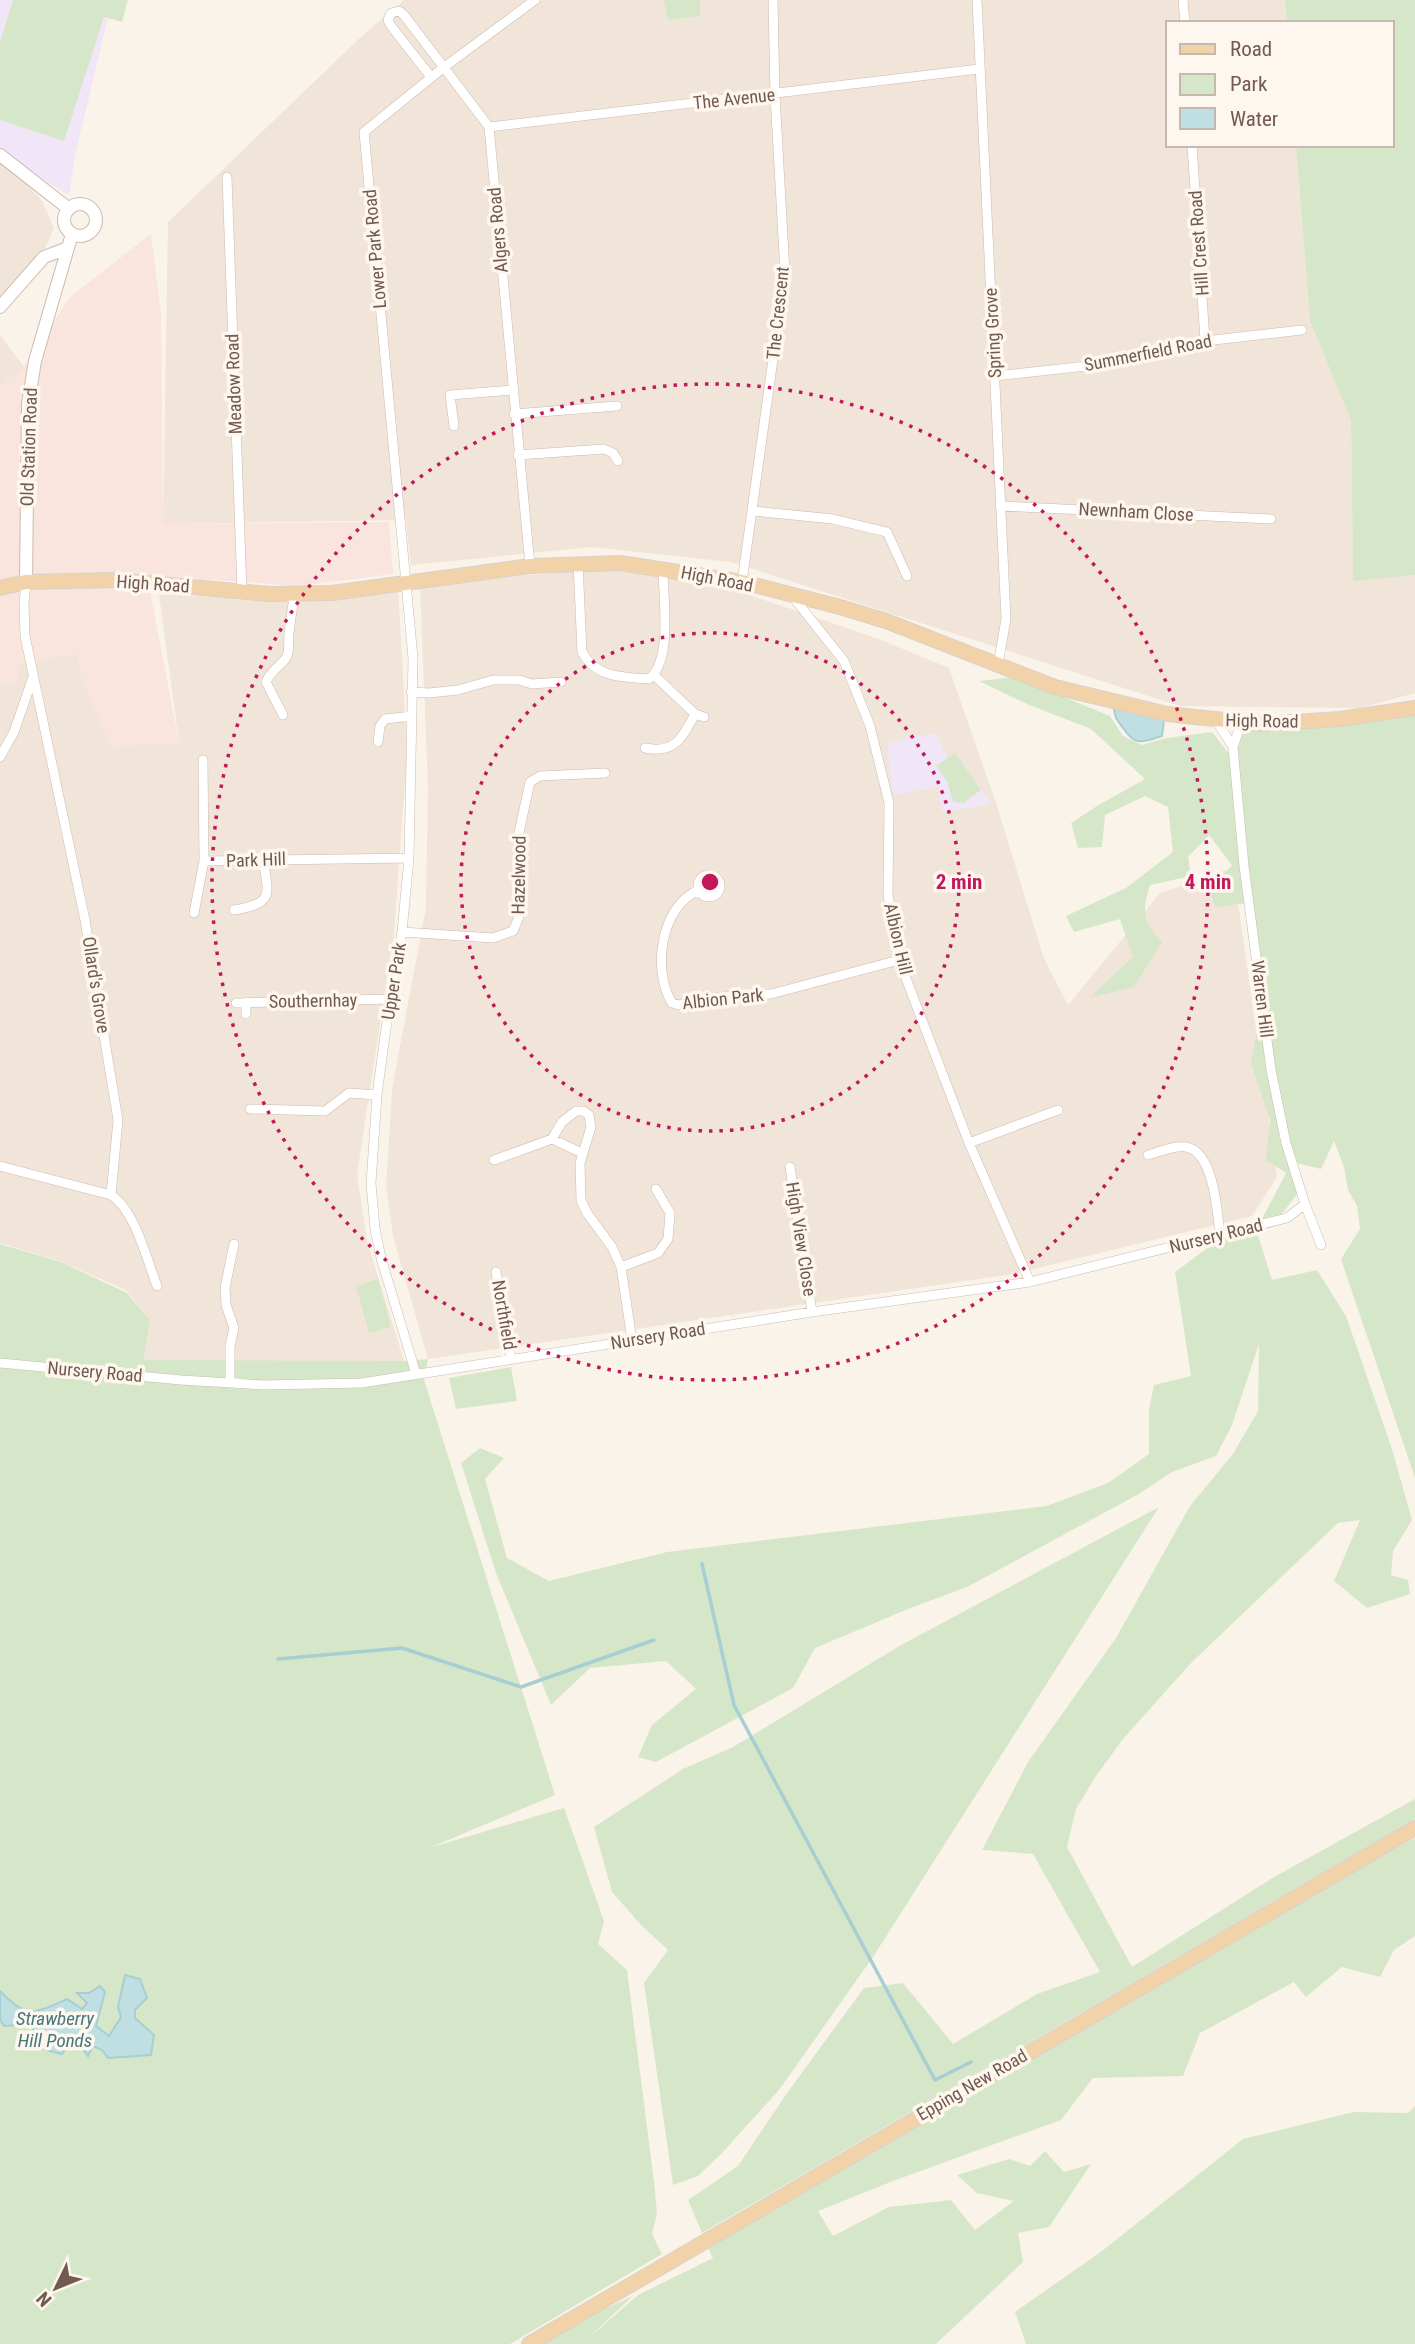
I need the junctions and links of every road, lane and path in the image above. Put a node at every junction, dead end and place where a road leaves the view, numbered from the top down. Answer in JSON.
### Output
{"nodes":[{"id":1,"x":536,"y":0,"type":"edge"},
{"id":2,"x":773,"y":0,"type":"edge"},
{"id":3,"x":977,"y":0,"type":"edge"},
{"id":4,"x":1183,"y":0,"type":"edge"},
{"id":5,"x":1185,"y":21,"type":"edge"},
{"id":6,"x":443,"y":68,"type":"junction"},
{"id":7,"x":979,"y":69,"type":"junction"},
{"id":8,"x":431,"y":77,"type":"junction"},
{"id":9,"x":775,"y":95,"type":"junction"},
{"id":10,"x":489,"y":127,"type":"junction"},
{"id":11,"x":1192,"y":147,"type":"edge"},
{"id":12,"x":0,"y":155,"type":"edge"},
{"id":13,"x":226,"y":177,"type":"dead end"},
{"id":14,"x":69,"y":209,"type":"junction"},
{"id":15,"x":72,"y":234,"type":"junction"},
{"id":16,"x":68,"y":248,"type":"junction"},
{"id":17,"x":0,"y":307,"type":"edge"},
{"id":18,"x":1302,"y":330,"type":"dead end"},
{"id":19,"x":1205,"y":341,"type":"junction"},
{"id":20,"x":995,"y":376,"type":"junction"},
{"id":21,"x":512,"y":390,"type":"junction"},
{"id":22,"x":617,"y":406,"type":"dead end"},
{"id":23,"x":514,"y":414,"type":"junction"},
{"id":24,"x":454,"y":426,"type":"dead end"},
{"id":25,"x":518,"y":455,"type":"junction"},
{"id":26,"x":618,"y":461,"type":"dead end"},
{"id":27,"x":1000,"y":506,"type":"junction"},
{"id":28,"x":753,"y":511,"type":"junction"},
{"id":29,"x":1271,"y":519,"type":"dead end"},
{"id":30,"x":578,"y":563,"type":"junction"},
{"id":31,"x":530,"y":566,"type":"junction"},
{"id":32,"x":663,"y":568,"type":"junction"},
{"id":33,"x":907,"y":576,"type":"dead end"},
{"id":34,"x":26,"y":582,"type":"junction"},
{"id":35,"x":405,"y":582,"type":"junction"},
{"id":36,"x":742,"y":582,"type":"junction"},
{"id":37,"x":0,"y":588,"type":"edge"},
{"id":38,"x":242,"y":591,"type":"junction"},
{"id":39,"x":294,"y":594,"type":"junction"},
{"id":40,"x":795,"y":596,"type":"junction"},
{"id":41,"x":998,"y":665,"type":"junction"},
{"id":42,"x":33,"y":675,"type":"junction"},
{"id":43,"x":654,"y":675,"type":"junction"},
{"id":44,"x":561,"y":681,"type":"dead end"},
{"id":45,"x":411,"y":692,"type":"junction"},
{"id":46,"x":1415,"y":708,"type":"edge"},
{"id":47,"x":284,"y":715,"type":"dead end"},
{"id":48,"x":412,"y":716,"type":"junction"},
{"id":49,"x":1216,"y":720,"type":"junction"},
{"id":50,"x":1241,"y":723,"type":"junction"},
{"id":51,"x":378,"y":742,"type":"dead end"},
{"id":52,"x":1233,"y":747,"type":"junction"},
{"id":53,"x":645,"y":748,"type":"dead end"},
{"id":54,"x":0,"y":757,"type":"edge"},
{"id":55,"x":203,"y":760,"type":"dead end"},
{"id":56,"x":605,"y":773,"type":"dead end"},
{"id":57,"x":409,"y":858,"type":"junction"},
{"id":58,"x":263,"y":859,"type":"junction"},
{"id":59,"x":204,"y":862,"type":"junction"},
{"id":60,"x":699,"y":890,"type":"dead end"},
{"id":61,"x":234,"y":910,"type":"dead end"},
{"id":62,"x":194,"y":913,"type":"dead end"},
{"id":63,"x":402,"y":932,"type":"junction"},
{"id":64,"x":899,"y":960,"type":"junction"},
{"id":65,"x":390,"y":999,"type":"junction"},
{"id":66,"x":246,"y":1002,"type":"junction"},
{"id":67,"x":236,"y":1003,"type":"dead end"},
{"id":68,"x":246,"y":1014,"type":"dead end"},
{"id":69,"x":377,"y":1095,"type":"junction"},
{"id":70,"x":250,"y":1109,"type":"dead end"},
{"id":71,"x":1058,"y":1111,"type":"dead end"},
{"id":72,"x":552,"y":1139,"type":"junction"},
{"id":73,"x":969,"y":1143,"type":"junction"},
{"id":74,"x":582,"y":1153,"type":"junction"},
{"id":75,"x":1149,"y":1155,"type":"dead end"},
{"id":76,"x":494,"y":1160,"type":"dead end"},
{"id":77,"x":0,"y":1166,"type":"edge"},
{"id":78,"x":790,"y":1167,"type":"dead end"},
{"id":79,"x":656,"y":1189,"type":"dead end"},
{"id":80,"x":111,"y":1195,"type":"junction"},
{"id":81,"x":1305,"y":1205,"type":"junction"},
{"id":82,"x":1220,"y":1234,"type":"junction"},
{"id":83,"x":234,"y":1244,"type":"dead end"},
{"id":84,"x":1321,"y":1245,"type":"dead end"},
{"id":85,"x":621,"y":1267,"type":"junction"},
{"id":86,"x":496,"y":1272,"type":"dead end"},
{"id":87,"x":1030,"y":1282,"type":"junction"},
{"id":88,"x":157,"y":1286,"type":"dead end"},
{"id":89,"x":812,"y":1312,"type":"junction"},
{"id":90,"x":632,"y":1340,"type":"junction"},
{"id":91,"x":511,"y":1359,"type":"junction"},
{"id":92,"x":0,"y":1363,"type":"edge"},
{"id":93,"x":416,"y":1374,"type":"junction"},
{"id":94,"x":230,"y":1383,"type":"junction"},
{"id":95,"x":1415,"y":1828,"type":"edge"},
{"id":96,"x":529,"y":2344,"type":"edge"}],
"edges":[{"from":1,"to":6,"type":"street","name":"Lower Park Road"},
{"from":2,"to":9,"type":"street","name":"The Crescent"},
{"from":3,"to":7,"type":"street","name":"Spring Grove"},
{"from":4,"to":5,"type":"street"},
{"from":6,"to":8,"type":"street","name":"Lower Park Road"},
{"from":6,"to":8,"type":"street"},
{"from":6,"to":10,"type":"street"},
{"from":7,"to":9,"type":"street","name":"The Avenue"},
{"from":7,"to":20,"type":"street","name":"Spring Grove"},
{"from":8,"to":35,"type":"street","name":"Lower Park Road"},
{"from":9,"to":10,"type":"street","name":"The Avenue"},
{"from":9,"to":28,"type":"street","name":"The Crescent"},
{"from":10,"to":21,"type":"street","name":"Algers Road"},
{"from":11,"to":19,"type":"street","name":"Hill Crest Road"},
{"from":12,"to":14,"type":"street"},
{"from":13,"to":38,"type":"street","name":"Meadow Road"},
{"from":14,"to":15,"type":"street"},
{"from":14,"to":15,"type":"street"},
{"from":15,"to":16,"type":"street","name":"Old Station Road"},
{"from":16,"to":17,"type":"street"},
{"from":16,"to":34,"type":"street","name":"Old Station Road"},
{"from":18,"to":19,"type":"street","name":"Summerfield Road"},
{"from":19,"to":20,"type":"street","name":"Summerfield Road"},
{"from":20,"to":27,"type":"street","name":"Spring Grove"},
{"from":21,"to":23,"type":"street","name":"Algers Road"},
{"from":21,"to":24,"type":"street"},
{"from":22,"to":23,"type":"street"},
{"from":23,"to":25,"type":"street","name":"Algers Road"},
{"from":25,"to":26,"type":"street"},
{"from":25,"to":31,"type":"street","name":"Algers Road"},
{"from":27,"to":29,"type":"street","name":"Newnham Close"},
{"from":27,"to":41,"type":"street","name":"Spring Grove"},
{"from":28,"to":33,"type":"street"},
{"from":28,"to":36,"type":"street","name":"The Crescent"},
{"from":30,"to":31,"type":"main road","name":"High Road"},
{"from":30,"to":32,"type":"main road","name":"High Road"},
{"from":30,"to":43,"type":"street"},
{"from":31,"to":35,"type":"main road","name":"High Road"},
{"from":32,"to":36,"type":"main road","name":"High Road"},
{"from":32,"to":43,"type":"street"},
{"from":34,"to":37,"type":"main road","name":"High Road"},
{"from":34,"to":38,"type":"main road","name":"High Road"},
{"from":34,"to":42,"type":"street","name":"Ollard's Grove"},
{"from":35,"to":39,"type":"main road","name":"High Road"},
{"from":35,"to":45,"type":"street","name":"Upper Park"},
{"from":36,"to":40,"type":"main road","name":"High Road"},
{"from":38,"to":39,"type":"main road","name":"High Road"},
{"from":39,"to":47,"type":"street"},
{"from":40,"to":41,"type":"main road","name":"High Road"},
{"from":40,"to":64,"type":"street","name":"Albion Hill"},
{"from":41,"to":49,"type":"main road","name":"High Road"},
{"from":42,"to":54,"type":"street"},
{"from":42,"to":80,"type":"street","name":"Ollard's Grove"},
{"from":43,"to":53,"type":"street"},
{"from":44,"to":45,"type":"street"},
{"from":45,"to":48,"type":"street","name":"Upper Park"},
{"from":46,"to":50,"type":"main road","name":"High Road"},
{"from":48,"to":51,"type":"street"},
{"from":48,"to":57,"type":"street","name":"Upper Park"},
{"from":49,"to":50,"type":"main road","name":"High Road"},
{"from":49,"to":52,"type":"street","name":"Warren Hill"},
{"from":50,"to":52,"type":"street","name":"Warren Hill"},
{"from":52,"to":81,"type":"street","name":"Warren Hill"},
{"from":55,"to":59,"type":"street","name":"Park Hill"},
{"from":56,"to":63,"type":"street","name":"Hazelwood"},
{"from":57,"to":58,"type":"street","name":"Park Hill"},
{"from":57,"to":63,"type":"street","name":"Upper Park"},
{"from":58,"to":59,"type":"street","name":"Park Hill"},
{"from":58,"to":61,"type":"street"},
{"from":59,"to":62,"type":"street"},
{"from":60,"to":64,"type":"street","name":"Albion Park"},
{"from":63,"to":65,"type":"street","name":"Upper Park"},
{"from":64,"to":73,"type":"street","name":"Albion Hill"},
{"from":65,"to":66,"type":"street","name":"Southernhay"},
{"from":65,"to":69,"type":"street","name":"Upper Park"},
{"from":66,"to":67,"type":"street","name":"Southernhay"},
{"from":66,"to":68,"type":"street"},
{"from":69,"to":70,"type":"street"},
{"from":69,"to":93,"type":"street","name":"Upper Park"},
{"from":71,"to":73,"type":"street"},
{"from":72,"to":74,"type":"street"},
{"from":72,"to":74,"type":"street"},
{"from":72,"to":76,"type":"street"},
{"from":73,"to":87,"type":"street","name":"Albion Hill"},
{"from":74,"to":85,"type":"street"},
{"from":75,"to":82,"type":"street"},
{"from":77,"to":80,"type":"street"},
{"from":78,"to":89,"type":"street","name":"High View Close"},
{"from":79,"to":85,"type":"street"},
{"from":80,"to":88,"type":"street"},
{"from":81,"to":82,"type":"street","name":"Nursery Road"},
{"from":81,"to":84,"type":"street","name":"Warren Hill"},
{"from":82,"to":87,"type":"street","name":"Nursery Road"},
{"from":83,"to":94,"type":"street"},
{"from":85,"to":90,"type":"street"},
{"from":86,"to":91,"type":"street","name":"Northfield"},
{"from":87,"to":89,"type":"street","name":"Nursery Road"},
{"from":89,"to":90,"type":"street","name":"Nursery Road"},
{"from":90,"to":91,"type":"street","name":"Nursery Road"},
{"from":91,"to":93,"type":"street","name":"Nursery Road"},
{"from":92,"to":94,"type":"street","name":"Nursery Road"},
{"from":93,"to":94,"type":"street","name":"Nursery Road"},
{"from":95,"to":96,"type":"main road","name":"Epping New Road"}]}
